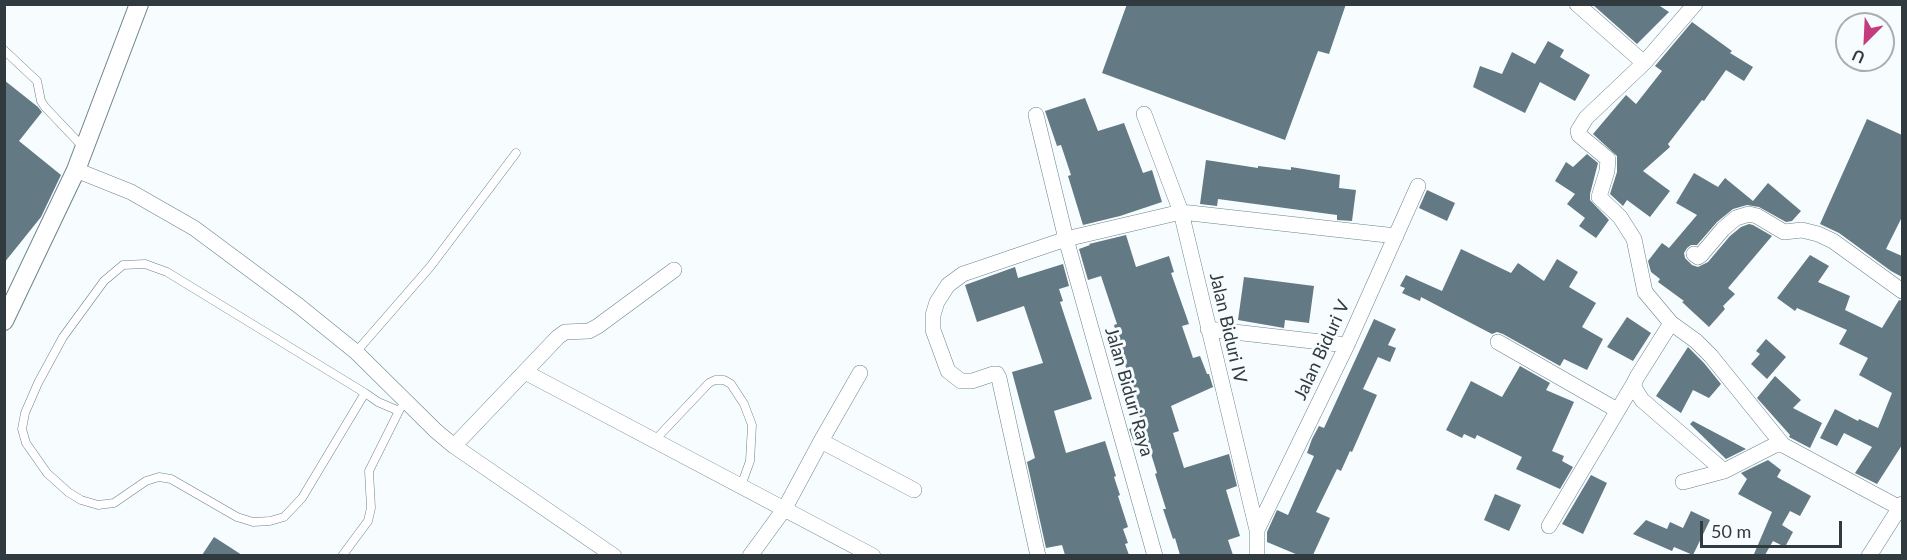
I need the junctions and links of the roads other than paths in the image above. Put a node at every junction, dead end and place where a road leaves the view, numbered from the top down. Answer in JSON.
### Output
{"nodes":[{"id":1,"x":1576,"y":4,"type":"edge"},
{"id":2,"x":1695,"y":4,"type":"edge"},
{"id":3,"x":138,"y":5,"type":"edge"},
{"id":4,"x":4,"y":50,"type":"edge"},
{"id":5,"x":1644,"y":63,"type":"junction"},
{"id":6,"x":1144,"y":114,"type":"dead end"},
{"id":7,"x":1036,"y":115,"type":"dead end"},
{"id":8,"x":85,"y":149,"type":"junction"},
{"id":9,"x":516,"y":153,"type":"dead end"},
{"id":10,"x":76,"y":170,"type":"junction"},
{"id":11,"x":1418,"y":186,"type":"dead end"},
{"id":12,"x":1181,"y":212,"type":"junction"},
{"id":13,"x":1396,"y":236,"type":"junction"},
{"id":14,"x":1066,"y":239,"type":"junction"},
{"id":15,"x":1694,"y":254,"type":"dead end"},
{"id":16,"x":674,"y":270,"type":"dead end"},
{"id":17,"x":1902,"y":291,"type":"edge"},
{"id":18,"x":7,"y":311,"type":"edge"},
{"id":19,"x":1671,"y":323,"type":"junction"},
{"id":20,"x":1208,"y":328,"type":"junction"},
{"id":21,"x":1498,"y":342,"type":"dead end"},
{"id":22,"x":1347,"y":345,"type":"junction"},
{"id":23,"x":356,"y":352,"type":"junction"},
{"id":24,"x":525,"y":372,"type":"junction"},
{"id":25,"x":860,"y":373,"type":"dead end"},
{"id":26,"x":1634,"y":383,"type":"junction"},
{"id":27,"x":365,"y":393,"type":"junction"},
{"id":28,"x":402,"y":406,"type":"junction"},
{"id":29,"x":1617,"y":410,"type":"junction"},
{"id":30,"x":654,"y":441,"type":"junction"},
{"id":31,"x":821,"y":441,"type":"junction"},
{"id":32,"x":1783,"y":445,"type":"junction"},
{"id":33,"x":454,"y":446,"type":"junction"},
{"id":34,"x":1724,"y":471,"type":"junction"},
{"id":35,"x":1683,"y":482,"type":"dead end"},
{"id":36,"x":741,"y":486,"type":"junction"},
{"id":37,"x":914,"y":490,"type":"dead end"},
{"id":38,"x":1901,"y":506,"type":"edge"},
{"id":39,"x":785,"y":508,"type":"junction"},
{"id":40,"x":1549,"y":526,"type":"dead end"},
{"id":41,"x":1257,"y":530,"type":"junction"},
{"id":42,"x":342,"y":555,"type":"edge"},
{"id":43,"x":614,"y":555,"type":"edge"},
{"id":44,"x":750,"y":555,"type":"edge"},
{"id":45,"x":873,"y":555,"type":"edge"},
{"id":46,"x":1038,"y":555,"type":"edge"},
{"id":47,"x":1155,"y":555,"type":"edge"},
{"id":48,"x":1257,"y":555,"type":"edge"},
{"id":49,"x":1869,"y":555,"type":"edge"}],
"edges":[{"from":1,"to":5,"type":"street"},
{"from":2,"to":5,"type":"street"},
{"from":3,"to":8,"type":"street"},
{"from":4,"to":8,"type":"lane"},
{"from":5,"to":19,"type":"street"},
{"from":6,"to":12,"type":"street","name":"Jalan Biduri IV"},
{"from":7,"to":14,"type":"street","name":"Jalan Biduri Raya"},
{"from":8,"to":10,"type":"street"},
{"from":9,"to":23,"type":"lane"},
{"from":10,"to":18,"type":"street"},
{"from":10,"to":23,"type":"street"},
{"from":11,"to":13,"type":"street","name":"Jalan Biduri V"},
{"from":12,"to":13,"type":"street"},
{"from":12,"to":14,"type":"street"},
{"from":12,"to":20,"type":"street","name":"Jalan Biduri IV"},
{"from":13,"to":22,"type":"street","name":"Jalan Biduri V"},
{"from":14,"to":46,"type":"street"},
{"from":14,"to":47,"type":"street","name":"Jalan Biduri Raya"},
{"from":15,"to":17,"type":"street"},
{"from":16,"to":24,"type":"street"},
{"from":19,"to":26,"type":"street"},
{"from":19,"to":32,"type":"street"},
{"from":20,"to":22,"type":"street"},
{"from":20,"to":41,"type":"street","name":"Jalan Biduri IV"},
{"from":21,"to":29,"type":"street"},
{"from":22,"to":41,"type":"street","name":"Jalan Biduri V"},
{"from":23,"to":28,"type":"street"},
{"from":24,"to":30,"type":"street"},
{"from":24,"to":33,"type":"street"},
{"from":25,"to":31,"type":"street"},
{"from":26,"to":29,"type":"street"},
{"from":26,"to":34,"type":"street"},
{"from":27,"to":27,"type":"lane"},
{"from":27,"to":28,"type":"lane"},
{"from":28,"to":33,"type":"street"},
{"from":28,"to":42,"type":"lane"},
{"from":29,"to":40,"type":"street"},
{"from":30,"to":36,"type":"street"},
{"from":30,"to":36,"type":"lane"},
{"from":31,"to":37,"type":"street"},
{"from":31,"to":39,"type":"street"},
{"from":32,"to":34,"type":"street"},
{"from":32,"to":38,"type":"street"},
{"from":33,"to":43,"type":"street"},
{"from":34,"to":35,"type":"street"},
{"from":36,"to":39,"type":"street"},
{"from":38,"to":49,"type":"street"},
{"from":39,"to":44,"type":"street"},
{"from":39,"to":45,"type":"street"},
{"from":41,"to":48,"type":"street","name":"Jalan Biduri IV"}]}
